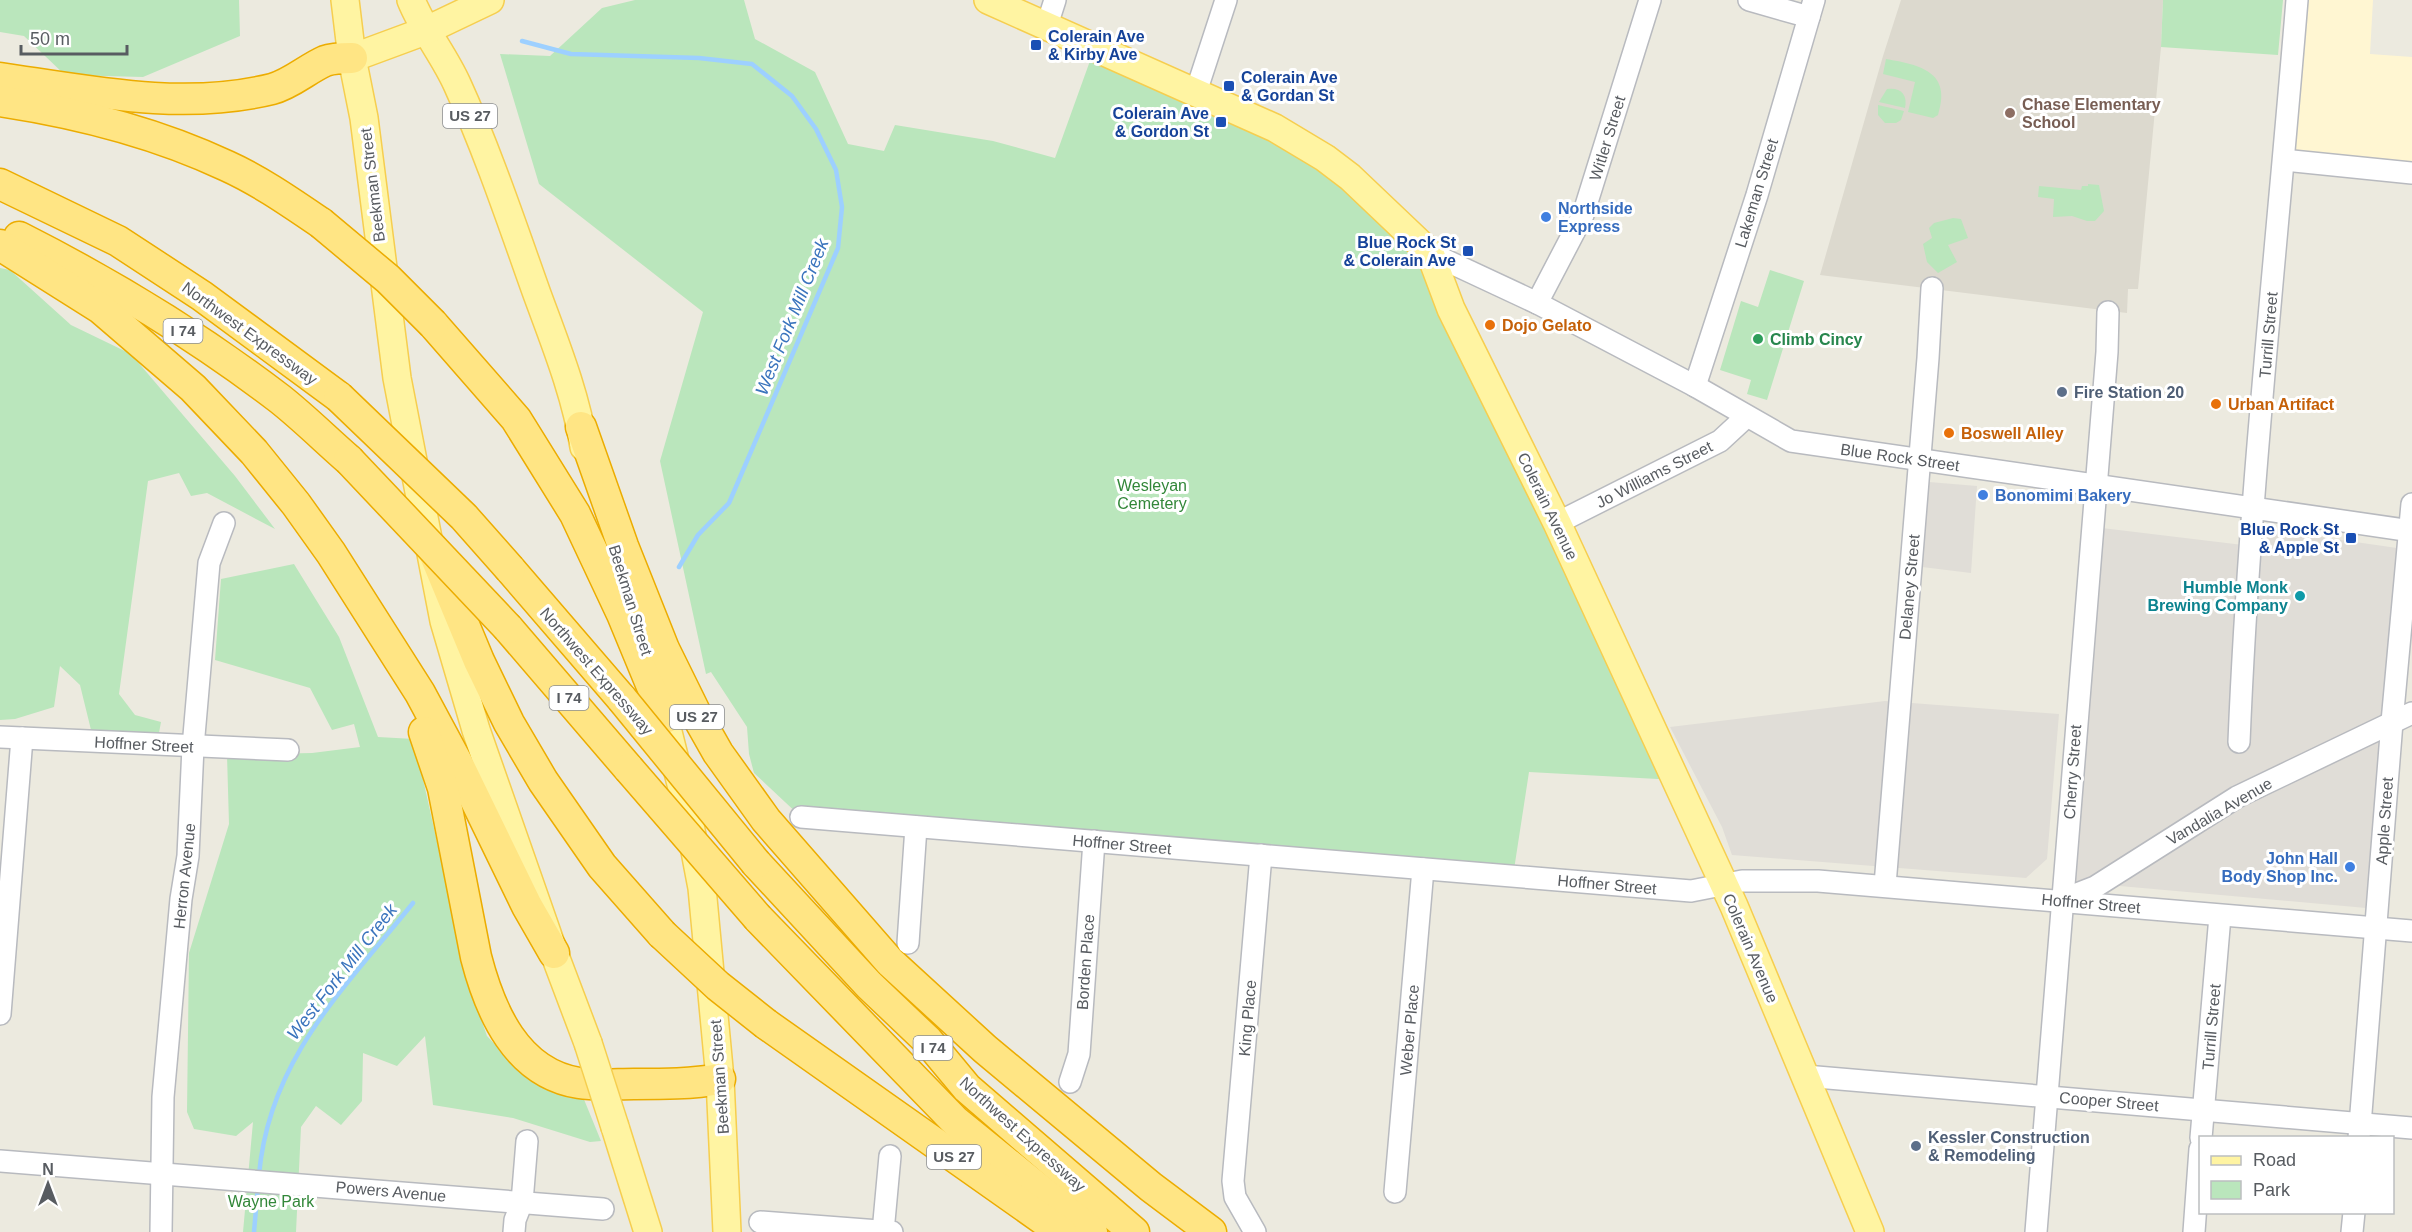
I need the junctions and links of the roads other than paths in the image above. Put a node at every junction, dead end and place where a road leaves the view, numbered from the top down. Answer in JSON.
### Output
{"nodes":[{"id":1,"x":345,"y":0,"type":"edge"},
{"id":2,"x":411,"y":0,"type":"edge"},
{"id":3,"x":490,"y":0,"type":"edge"},
{"id":4,"x":988,"y":0,"type":"edge"},
{"id":5,"x":1226,"y":0,"type":"edge"},
{"id":6,"x":1650,"y":0,"type":"edge"},
{"id":7,"x":1749,"y":0,"type":"edge"},
{"id":8,"x":2297,"y":0,"type":"edge"},
{"id":9,"x":1812,"y":9,"type":"edge"},
{"id":10,"x":1051,"y":13,"type":"edge"},
{"id":11,"x":425,"y":31,"type":"junction"},
{"id":12,"x":352,"y":58,"type":"junction"},
{"id":13,"x":0,"y":78,"type":"edge"},
{"id":14,"x":1196,"y":92,"type":"junction"},
{"id":15,"x":0,"y":101,"type":"edge"},
{"id":16,"x":2284,"y":160,"type":"junction"},
{"id":17,"x":2412,"y":173,"type":"edge"},
{"id":18,"x":0,"y":184,"type":"edge"},
{"id":19,"x":0,"y":228,"type":"edge"},
{"id":20,"x":0,"y":245,"type":"edge"},
{"id":21,"x":1430,"y":253,"type":"junction"},
{"id":22,"x":1932,"y":288,"type":"dead end"},
{"id":23,"x":1537,"y":303,"type":"junction"},
{"id":24,"x":2109,"y":312,"type":"dead end"},
{"id":25,"x":1695,"y":386,"type":"junction"},
{"id":26,"x":1746,"y":417,"type":"junction"},
{"id":27,"x":581,"y":427,"type":"junction"},
{"id":28,"x":1920,"y":459,"type":"junction"},
{"id":29,"x":2096,"y":486,"type":"junction"},
{"id":30,"x":2412,"y":504,"type":"edge"},
{"id":31,"x":2253,"y":508,"type":"junction"},
{"id":32,"x":224,"y":523,"type":"dead end"},
{"id":33,"x":1557,"y":523,"type":"junction"},
{"id":34,"x":425,"y":531,"type":"junction"},
{"id":35,"x":2411,"y":531,"type":"edge"},
{"id":36,"x":395,"y":657,"type":"junction"},
{"id":37,"x":2412,"y":713,"type":"edge"},
{"id":38,"x":665,"y":718,"type":"junction"},
{"id":39,"x":2392,"y":722,"type":"junction"},
{"id":40,"x":0,"y":737,"type":"edge"},
{"id":41,"x":22,"y":738,"type":"junction"},
{"id":42,"x":2240,"y":742,"type":"dead end"},
{"id":43,"x":193,"y":747,"type":"junction"},
{"id":44,"x":288,"y":750,"type":"dead end"},
{"id":45,"x":801,"y":817,"type":"dead end"},
{"id":46,"x":916,"y":827,"type":"junction"},
{"id":47,"x":1094,"y":841,"type":"junction"},
{"id":48,"x":1261,"y":855,"type":"junction"},
{"id":49,"x":1423,"y":869,"type":"junction"},
{"id":50,"x":1724,"y":885,"type":"junction"},
{"id":51,"x":1885,"y":885,"type":"junction"},
{"id":52,"x":2062,"y":900,"type":"junction"},
{"id":53,"x":2220,"y":916,"type":"junction"},
{"id":54,"x":2376,"y":929,"type":"junction"},
{"id":55,"x":2412,"y":931,"type":"edge"},
{"id":56,"x":899,"y":952,"type":"junction"},
{"id":57,"x":554,"y":953,"type":"junction"},
{"id":58,"x":0,"y":1014,"type":"edge"},
{"id":59,"x":1805,"y":1076,"type":"junction"},
{"id":60,"x":720,"y":1079,"type":"junction"},
{"id":61,"x":1070,"y":1082,"type":"dead end"},
{"id":62,"x":2047,"y":1096,"type":"junction"},
{"id":63,"x":2204,"y":1110,"type":"junction"},
{"id":64,"x":2412,"y":1128,"type":"edge"},
{"id":65,"x":2360,"y":1131,"type":"edge"},
{"id":66,"x":2201,"y":1136,"type":"edge"},
{"id":67,"x":527,"y":1141,"type":"dead end"},
{"id":68,"x":890,"y":1156,"type":"dead end"},
{"id":69,"x":0,"y":1161,"type":"edge"},
{"id":70,"x":2199,"y":1163,"type":"edge"},
{"id":71,"x":163,"y":1174,"type":"junction"},
{"id":72,"x":1395,"y":1192,"type":"dead end"},
{"id":73,"x":522,"y":1202,"type":"junction"},
{"id":74,"x":603,"y":1209,"type":"dead end"},
{"id":75,"x":2354,"y":1214,"type":"edge"},
{"id":76,"x":760,"y":1222,"type":"dead end"},
{"id":77,"x":161,"y":1232,"type":"edge"},
{"id":78,"x":514,"y":1232,"type":"edge"},
{"id":79,"x":648,"y":1232,"type":"edge"},
{"id":80,"x":727,"y":1232,"type":"edge"},
{"id":81,"x":886,"y":1232,"type":"edge"},
{"id":82,"x":1061,"y":1232,"type":"edge"},
{"id":83,"x":1092,"y":1232,"type":"edge"},
{"id":84,"x":1134,"y":1232,"type":"edge"},
{"id":85,"x":1211,"y":1232,"type":"edge"},
{"id":86,"x":1255,"y":1232,"type":"edge"},
{"id":87,"x":1870,"y":1232,"type":"edge"},
{"id":88,"x":2036,"y":1232,"type":"edge"},
{"id":89,"x":2194,"y":1232,"type":"edge"},
{"id":90,"x":2352,"y":1232,"type":"edge"}],
"edges":[{"from":1,"to":12,"type":"main road","name":"Beekman Street","number":"US 27"},
{"from":2,"to":11,"type":"main road","name":"Beekman Street","number":"US 27"},
{"from":3,"to":11,"type":"main road"},
{"from":4,"to":10,"type":"main road","name":"Colerain Avenue"},
{"from":5,"to":14,"type":"street"},
{"from":6,"to":23,"type":"street","name":"Witler Street"},
{"from":7,"to":9,"type":"street"},
{"from":8,"to":16,"type":"street","name":"Turrill Street"},
{"from":9,"to":25,"type":"street","name":"Lakeman Street"},
{"from":10,"to":14,"type":"main road","name":"Colerain Avenue"},
{"from":11,"to":12,"type":"main road"},
{"from":11,"to":27,"type":"main road","name":"Beekman Street","number":"US 27"},
{"from":12,"to":13,"type":"highway"},
{"from":12,"to":34,"type":"main road","name":"Beekman Street","number":"US 27"},
{"from":14,"to":21,"type":"main road","name":"Colerain Avenue"},
{"from":15,"to":38,"type":"highway","bridge":true},
{"from":16,"to":17,"type":"street"},
{"from":16,"to":31,"type":"street","name":"Turrill Street"},
{"from":18,"to":84,"type":"highway","name":"Northwest Expressway","number":"I 74","bridge":true},
{"from":19,"to":83,"type":"highway","name":"Northwest Expressway","number":"I 74","bridge":true},
{"from":20,"to":36,"type":"highway"},
{"from":21,"to":23,"type":"street","name":"Blue Rock Street"},
{"from":21,"to":33,"type":"main road","name":"Colerain Avenue"},
{"from":22,"to":28,"type":"street","name":"Delaney Street"},
{"from":23,"to":25,"type":"street","name":"Blue Rock Street"},
{"from":24,"to":29,"type":"street","name":"Cherry Street"},
{"from":25,"to":26,"type":"street","name":"Blue Rock Street"},
{"from":26,"to":28,"type":"street","name":"Blue Rock Street"},
{"from":26,"to":33,"type":"street","name":"Jo Williams Street"},
{"from":27,"to":38,"type":"main road","name":"Beekman Street"},
{"from":27,"to":56,"type":"highway","number":"US 27"},
{"from":28,"to":29,"type":"street","name":"Blue Rock Street"},
{"from":28,"to":51,"type":"street","name":"Delaney Street"},
{"from":29,"to":31,"type":"street","name":"Blue Rock Street"},
{"from":29,"to":52,"type":"street","name":"Cherry Street"},
{"from":30,"to":35,"type":"street","name":"Apple Street"},
{"from":31,"to":35,"type":"street","name":"Blue Rock Street"},
{"from":31,"to":42,"type":"street","name":"Turrill Street"},
{"from":32,"to":43,"type":"street","name":"Herron Avenue"},
{"from":33,"to":50,"type":"main road","name":"Colerain Avenue"},
{"from":34,"to":57,"type":"main road","name":"Beekman Street"},
{"from":34,"to":82,"type":"highway","number":"US 27","bridge":true},
{"from":35,"to":39,"type":"street","name":"Apple Street"},
{"from":36,"to":57,"type":"highway"},
{"from":36,"to":60,"type":"highway"},
{"from":37,"to":39,"type":"street","name":"Vandalia Avenue"},
{"from":38,"to":60,"type":"main road","name":"Beekman Street"},
{"from":39,"to":52,"type":"street","name":"Vandalia Avenue"},
{"from":39,"to":54,"type":"street","name":"Apple Street"},
{"from":40,"to":41,"type":"street","name":"Hoffner Street"},
{"from":41,"to":43,"type":"street","name":"Hoffner Street"},
{"from":41,"to":58,"type":"street"},
{"from":43,"to":44,"type":"street","name":"Hoffner Street"},
{"from":43,"to":71,"type":"street","name":"Herron Avenue"},
{"from":45,"to":46,"type":"street","name":"Hoffner Street"},
{"from":46,"to":47,"type":"street","name":"Hoffner Street"},
{"from":46,"to":56,"type":"street"},
{"from":47,"to":48,"type":"street","name":"Hoffner Street"},
{"from":47,"to":61,"type":"street","name":"Borden Place"},
{"from":48,"to":49,"type":"street","name":"Hoffner Street"},
{"from":48,"to":86,"type":"street","name":"King Place"},
{"from":49,"to":50,"type":"street","name":"Hoffner Street"},
{"from":49,"to":72,"type":"street","name":"Weber Place"},
{"from":50,"to":51,"type":"street","name":"Hoffner Street"},
{"from":50,"to":59,"type":"main road","name":"Colerain Avenue"},
{"from":51,"to":52,"type":"street","name":"Hoffner Street"},
{"from":52,"to":53,"type":"street","name":"Hoffner Street"},
{"from":52,"to":62,"type":"street","name":"Cherry Street"},
{"from":53,"to":54,"type":"street","name":"Hoffner Street"},
{"from":53,"to":63,"type":"street","name":"Turrill Street"},
{"from":54,"to":55,"type":"street","name":"Hoffner Street"},
{"from":54,"to":65,"type":"street","name":"Apple Street"},
{"from":56,"to":85,"type":"highway"},
{"from":57,"to":79,"type":"main road","name":"Beekman Street","bridge":true},
{"from":59,"to":62,"type":"street","name":"Cooper Street"},
{"from":59,"to":87,"type":"main road","name":"Colerain Avenue"},
{"from":60,"to":80,"type":"main road","name":"Beekman Street"},
{"from":62,"to":63,"type":"street","name":"Cooper Street"},
{"from":62,"to":88,"type":"street","name":"Cherry Street"},
{"from":63,"to":65,"type":"street","name":"Cooper Street"},
{"from":63,"to":66,"type":"street","name":"Turrill Street"},
{"from":64,"to":65,"type":"street","name":"Cooper Street"},
{"from":67,"to":73,"type":"street"},
{"from":68,"to":81,"type":"street"},
{"from":69,"to":71,"type":"street","name":"Powers Avenue"},
{"from":70,"to":89,"type":"street"},
{"from":71,"to":73,"type":"street","name":"Powers Avenue"},
{"from":71,"to":77,"type":"street","name":"Herron Avenue"},
{"from":73,"to":74,"type":"street","name":"Powers Avenue"},
{"from":73,"to":78,"type":"street"},
{"from":75,"to":90,"type":"street"},
{"from":76,"to":81,"type":"street"}]}
